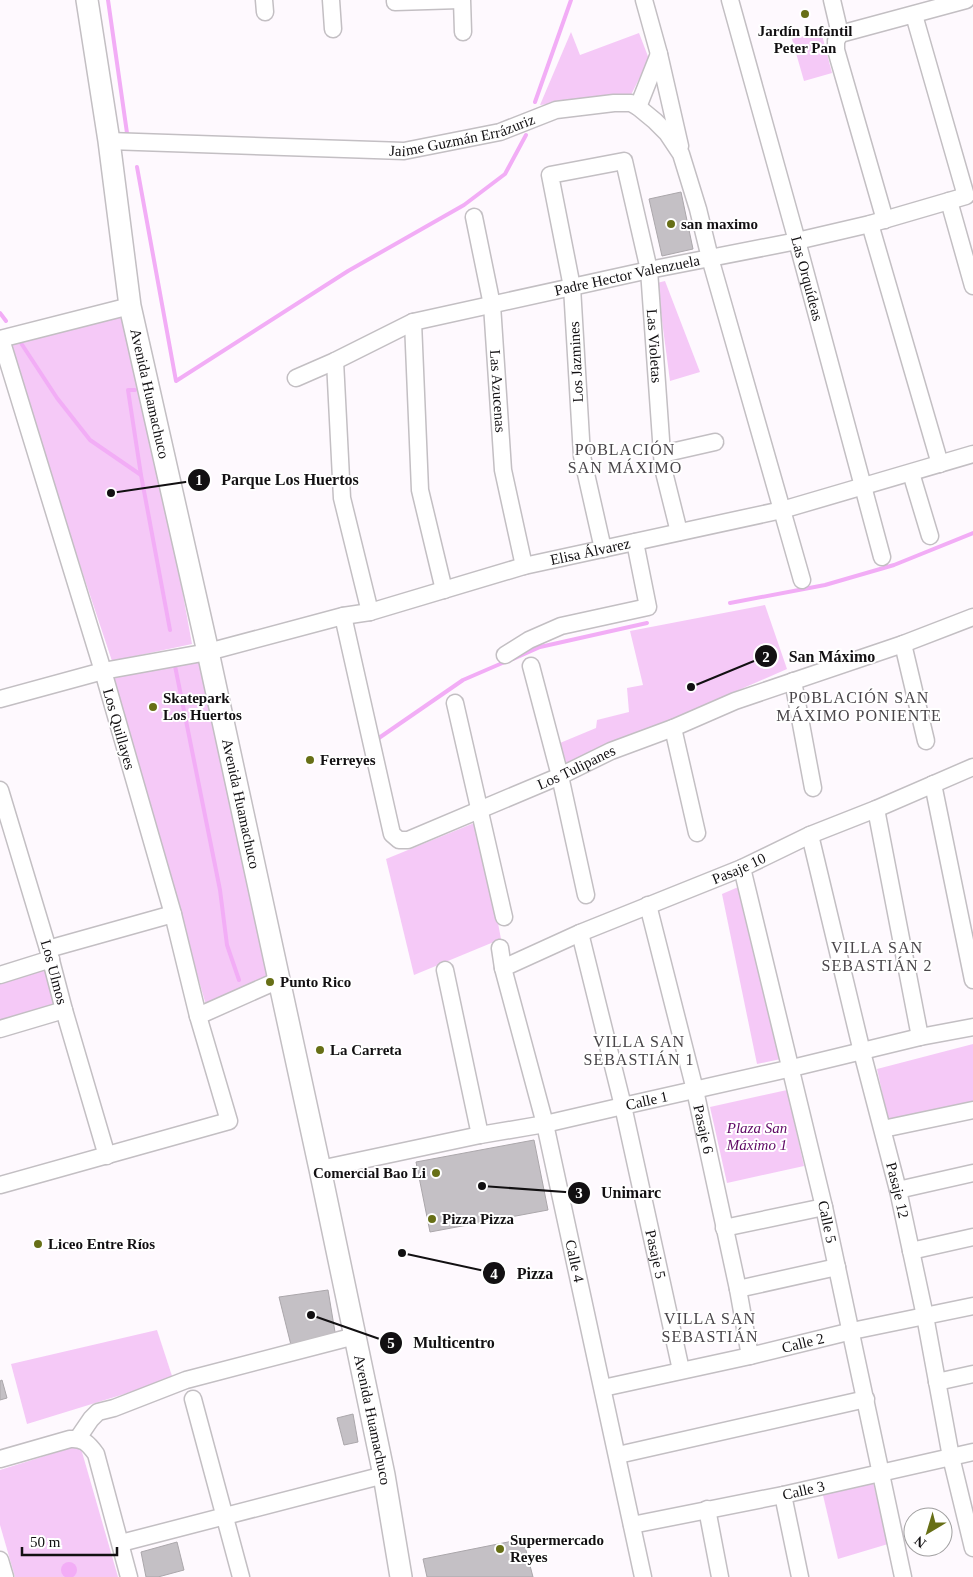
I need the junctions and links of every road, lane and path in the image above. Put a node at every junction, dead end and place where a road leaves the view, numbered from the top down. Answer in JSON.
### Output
{"nodes":[{"id":1,"x":87,"y":0,"type":"edge"},
{"id":2,"x":331,"y":0,"type":"edge"},
{"id":3,"x":461,"y":0,"type":"edge"},
{"id":4,"x":644,"y":0,"type":"edge"},
{"id":5,"x":730,"y":0,"type":"edge"},
{"id":6,"x":832,"y":0,"type":"edge"},
{"id":7,"x":395,"y":1,"type":"edge"},
{"id":8,"x":956,"y":1,"type":"edge"},
{"id":9,"x":914,"y":14,"type":"junction"},
{"id":10,"x":333,"y":29,"type":"dead end"},
{"id":11,"x":464,"y":32,"type":"dead end"},
{"id":12,"x":838,"y":37,"type":"junction"},
{"id":13,"x":659,"y":54,"type":"junction"},
{"id":14,"x":638,"y":107,"type":"junction"},
{"id":15,"x":109,"y":141,"type":"junction"},
{"id":16,"x":681,"y":154,"type":"junction"},
{"id":17,"x":550,"y":175,"type":"joint"},
{"id":18,"x":949,"y":201,"type":"junction"},
{"id":19,"x":474,"y":217,"type":"dead end"},
{"id":20,"x":877,"y":222,"type":"junction"},
{"id":21,"x":797,"y":241,"type":"junction"},
{"id":22,"x":710,"y":258,"type":"junction"},
{"id":23,"x":649,"y":270,"type":"junction"},
{"id":24,"x":973,"y":286,"type":"edge"},
{"id":25,"x":572,"y":287,"type":"junction"},
{"id":26,"x":492,"y":305,"type":"junction"},
{"id":27,"x":130,"y":306,"type":"junction"},
{"id":28,"x":413,"y":322,"type":"junction"},
{"id":29,"x":0,"y":339,"type":"edge"},
{"id":30,"x":335,"y":361,"type":"junction"},
{"id":31,"x":296,"y":378,"type":"dead end"},
{"id":32,"x":715,"y":442,"type":"dead end"},
{"id":33,"x":662,"y":454,"type":"junction"},
{"id":34,"x":973,"y":454,"type":"edge"},
{"id":35,"x":940,"y":464,"type":"junction"},
{"id":36,"x":911,"y":472,"type":"junction"},
{"id":37,"x":863,"y":487,"type":"junction"},
{"id":38,"x":782,"y":510,"type":"junction"},
{"id":39,"x":679,"y":532,"type":"junction"},
{"id":40,"x":930,"y":536,"type":"dead end"},
{"id":41,"x":635,"y":542,"type":"junction"},
{"id":42,"x":603,"y":549,"type":"junction"},
{"id":43,"x":882,"y":557,"type":"dead end"},
{"id":44,"x":524,"y":566,"type":"junction"},
{"id":45,"x":802,"y":580,"type":"dead end"},
{"id":46,"x":444,"y":590,"type":"junction"},
{"id":47,"x":370,"y":612,"type":"junction"},
{"id":48,"x":343,"y":616,"type":"junction"},
{"id":49,"x":973,"y":617,"type":"edge"},
{"id":50,"x":903,"y":644,"type":"junction"},
{"id":51,"x":208,"y":652,"type":"junction"},
{"id":52,"x":505,"y":655,"type":"dead end"},
{"id":53,"x":531,"y":666,"type":"dead end"},
{"id":54,"x":103,"y":671,"type":"junction"},
{"id":55,"x":793,"y":681,"type":"junction"},
{"id":56,"x":0,"y":699,"type":"edge"},
{"id":57,"x":455,"y":702,"type":"dead end"},
{"id":58,"x":673,"y":728,"type":"junction"},
{"id":59,"x":926,"y":741,"type":"dead end"},
{"id":60,"x":973,"y":767,"type":"edge"},
{"id":61,"x":560,"y":776,"type":"junction"},
{"id":62,"x":933,"y":784,"type":"junction"},
{"id":63,"x":813,"y":788,"type":"dead end"},
{"id":64,"x":0,"y":790,"type":"edge"},
{"id":65,"x":480,"y":809,"type":"junction"},
{"id":66,"x":876,"y":809,"type":"junction"},
{"id":67,"x":697,"y":833,"type":"dead end"},
{"id":68,"x":810,"y":835,"type":"junction"},
{"id":69,"x":6,"y":838,"type":"edge"},
{"id":70,"x":742,"y":868,"type":"junction"},
{"id":71,"x":586,"y":894,"type":"dead end"},
{"id":72,"x":648,"y":905,"type":"junction"},
{"id":73,"x":173,"y":914,"type":"junction"},
{"id":74,"x":504,"y":917,"type":"dead end"},
{"id":75,"x":580,"y":934,"type":"junction"},
{"id":76,"x":500,"y":948,"type":"dead end"},
{"id":77,"x":49,"y":954,"type":"junction"},
{"id":78,"x":504,"y":968,"type":"junction"},
{"id":79,"x":445,"y":970,"type":"dead end"},
{"id":80,"x":0,"y":975,"type":"edge"},
{"id":81,"x":279,"y":980,"type":"junction"},
{"id":82,"x":973,"y":980,"type":"edge"},
{"id":83,"x":64,"y":1010,"type":"junction"},
{"id":84,"x":198,"y":1016,"type":"junction"},
{"id":85,"x":973,"y":1027,"type":"edge"},
{"id":86,"x":0,"y":1029,"type":"edge"},
{"id":87,"x":920,"y":1037,"type":"junction"},
{"id":88,"x":862,"y":1052,"type":"junction"},
{"id":89,"x":792,"y":1068,"type":"junction"},
{"id":90,"x":695,"y":1090,"type":"junction"},
{"id":91,"x":623,"y":1106,"type":"junction"},
{"id":92,"x":973,"y":1110,"type":"edge"},
{"id":93,"x":545,"y":1124,"type":"junction"},
{"id":94,"x":884,"y":1129,"type":"junction"},
{"id":95,"x":480,"y":1135,"type":"junction"},
{"id":96,"x":107,"y":1156,"type":"junction"},
{"id":97,"x":320,"y":1169,"type":"junction"},
{"id":98,"x":973,"y":1173,"type":"edge"},
{"id":99,"x":0,"y":1185,"type":"edge"},
{"id":100,"x":898,"y":1190,"type":"junction"},
{"id":101,"x":824,"y":1207,"type":"junction"},
{"id":102,"x":724,"y":1228,"type":"junction"},
{"id":103,"x":973,"y":1237,"type":"edge"},
{"id":104,"x":911,"y":1251,"type":"junction"},
{"id":105,"x":838,"y":1267,"type":"junction"},
{"id":106,"x":738,"y":1290,"type":"junction"},
{"id":107,"x":973,"y":1306,"type":"edge"},
{"id":108,"x":925,"y":1316,"type":"junction"},
{"id":109,"x":852,"y":1331,"type":"junction"},
{"id":110,"x":355,"y":1336,"type":"junction"},
{"id":111,"x":750,"y":1356,"type":"junction"},
{"id":112,"x":681,"y":1370,"type":"junction"},
{"id":113,"x":973,"y":1374,"type":"edge"},
{"id":114,"x":937,"y":1382,"type":"junction"},
{"id":115,"x":603,"y":1388,"type":"junction"},
{"id":116,"x":192,"y":1399,"type":"dead end"},
{"id":117,"x":866,"y":1399,"type":"junction"},
{"id":118,"x":81,"y":1439,"type":"junction"},
{"id":119,"x":973,"y":1452,"type":"edge"},
{"id":120,"x":618,"y":1455,"type":"junction"},
{"id":121,"x":951,"y":1457,"type":"junction"},
{"id":122,"x":0,"y":1459,"type":"edge"},
{"id":123,"x":880,"y":1473,"type":"junction"},
{"id":124,"x":384,"y":1475,"type":"junction"},
{"id":125,"x":783,"y":1495,"type":"junction"},
{"id":126,"x":707,"y":1510,"type":"junction"},
{"id":127,"x":225,"y":1517,"type":"junction"},
{"id":128,"x":632,"y":1526,"type":"junction"},
{"id":129,"x":121,"y":1543,"type":"junction"},
{"id":130,"x":973,"y":1548,"type":"edge"},
{"id":131,"x":0,"y":1560,"type":"edge"},
{"id":132,"x":398,"y":1576,"type":"edge"},
{"id":133,"x":5,"y":1577,"type":"edge"},
{"id":134,"x":129,"y":1577,"type":"edge"},
{"id":135,"x":241,"y":1577,"type":"edge"},
{"id":136,"x":643,"y":1577,"type":"edge"},
{"id":137,"x":720,"y":1577,"type":"edge"},
{"id":138,"x":800,"y":1577,"type":"edge"},
{"id":139,"x":903,"y":1577,"type":"edge"}],
"edges":[{"from":1,"to":15,"type":"main road","name":"Avenida Huamachuco"},
{"from":2,"to":10,"type":"street"},
{"from":3,"to":7,"type":"street"},
{"from":3,"to":11,"type":"street"},
{"from":4,"to":13,"type":"street"},
{"from":5,"to":21,"type":"street","name":"Las Orquídeas"},
{"from":6,"to":12,"type":"street"},
{"from":8,"to":9,"type":"street"},
{"from":9,"to":12,"type":"street"},
{"from":9,"to":18,"type":"street","name":"Padre Hector Valenzuela"},
{"from":12,"to":20,"type":"street"},
{"from":13,"to":14,"type":"street"},
{"from":13,"to":16,"type":"street"},
{"from":14,"to":15,"type":"street","name":"Jaime Guzmán Errázuriz"},
{"from":14,"to":16,"type":"street"},
{"from":15,"to":27,"type":"main road","name":"Avenida Huamachuco"},
{"from":16,"to":22,"type":"street"},
{"from":17,"to":23,"type":"street","name":"Las Violetas"},
{"from":17,"to":25,"type":"street","name":"Los Jazmines"},
{"from":18,"to":20,"type":"street","name":"Padre Hector Valenzuela"},
{"from":18,"to":24,"type":"street"},
{"from":19,"to":26,"type":"street","name":"Las Azucenas"},
{"from":20,"to":21,"type":"street","name":"Padre Hector Valenzuela"},
{"from":20,"to":35,"type":"street"},
{"from":21,"to":22,"type":"street","name":"Padre Hector Valenzuela"},
{"from":21,"to":37,"type":"street","name":"Las Orquídeas"},
{"from":22,"to":23,"type":"street","name":"Padre Hector Valenzuela"},
{"from":22,"to":38,"type":"street"},
{"from":23,"to":25,"type":"street","name":"Padre Hector Valenzuela"},
{"from":23,"to":33,"type":"street","name":"Las Violetas"},
{"from":25,"to":26,"type":"street","name":"Padre Hector Valenzuela"},
{"from":25,"to":42,"type":"street","name":"Los Jazmines"},
{"from":26,"to":28,"type":"street","name":"Padre Hector Valenzuela"},
{"from":26,"to":44,"type":"street","name":"Las Azucenas"},
{"from":27,"to":29,"type":"street"},
{"from":27,"to":51,"type":"main road","name":"Avenida Huamachuco"},
{"from":28,"to":30,"type":"street","name":"Padre Hector Valenzuela"},
{"from":28,"to":46,"type":"street"},
{"from":29,"to":54,"type":"street","name":"Los Quillayes"},
{"from":30,"to":31,"type":"street","name":"Padre Hector Valenzuela"},
{"from":30,"to":47,"type":"street"},
{"from":32,"to":33,"type":"street"},
{"from":33,"to":39,"type":"street","name":"Las Violetas"},
{"from":34,"to":35,"type":"street","name":"Elisa Álvarez"},
{"from":35,"to":36,"type":"street","name":"Elisa Álvarez"},
{"from":36,"to":37,"type":"street","name":"Elisa Álvarez"},
{"from":36,"to":40,"type":"street"},
{"from":37,"to":38,"type":"street","name":"Elisa Álvarez"},
{"from":37,"to":43,"type":"street","name":"Las Orquídeas"},
{"from":38,"to":39,"type":"street","name":"Elisa Álvarez"},
{"from":38,"to":45,"type":"street"},
{"from":39,"to":41,"type":"street","name":"Elisa Álvarez"},
{"from":41,"to":42,"type":"street","name":"Elisa Álvarez"},
{"from":41,"to":52,"type":"street"},
{"from":42,"to":44,"type":"street","name":"Elisa Álvarez"},
{"from":44,"to":46,"type":"street","name":"Elisa Álvarez"},
{"from":46,"to":47,"type":"street","name":"Elisa Álvarez"},
{"from":47,"to":48,"type":"street","name":"Elisa Álvarez"},
{"from":48,"to":51,"type":"street","name":"Elisa Álvarez"},
{"from":48,"to":65,"type":"street","name":"Los Tulipanes"},
{"from":49,"to":50,"type":"street","name":"Los Tulipanes"},
{"from":50,"to":55,"type":"street","name":"Los Tulipanes"},
{"from":50,"to":59,"type":"street"},
{"from":51,"to":54,"type":"street","name":"Elisa Álvarez"},
{"from":51,"to":81,"type":"main road","name":"Avenida Huamachuco"},
{"from":53,"to":61,"type":"street"},
{"from":54,"to":56,"type":"street","name":"Elisa Álvarez"},
{"from":54,"to":73,"type":"street","name":"Los Quillayes"},
{"from":55,"to":58,"type":"street","name":"Los Tulipanes"},
{"from":55,"to":63,"type":"street"},
{"from":57,"to":65,"type":"street"},
{"from":58,"to":61,"type":"street","name":"Los Tulipanes"},
{"from":58,"to":67,"type":"street"},
{"from":60,"to":62,"type":"street","name":"Pasaje 10"},
{"from":61,"to":65,"type":"street","name":"Los Tulipanes"},
{"from":61,"to":71,"type":"street"},
{"from":62,"to":66,"type":"street","name":"Pasaje 10"},
{"from":62,"to":82,"type":"street"},
{"from":64,"to":69,"type":"street","name":"Los Ulmos"},
{"from":65,"to":74,"type":"street"},
{"from":66,"to":68,"type":"street","name":"Pasaje 10"},
{"from":66,"to":87,"type":"street"},
{"from":68,"to":70,"type":"street","name":"Pasaje 10"},
{"from":68,"to":88,"type":"street","name":"Pasaje 12"},
{"from":69,"to":77,"type":"street","name":"Los Ulmos"},
{"from":70,"to":72,"type":"street","name":"Pasaje 10"},
{"from":70,"to":89,"type":"street","name":"Calle 5"},
{"from":72,"to":75,"type":"street","name":"Pasaje 10"},
{"from":72,"to":90,"type":"street","name":"Pasaje 6"},
{"from":73,"to":77,"type":"street"},
{"from":73,"to":84,"type":"street","name":"Los Quillayes"},
{"from":75,"to":78,"type":"street","name":"Pasaje 10"},
{"from":75,"to":91,"type":"street","name":"Pasaje 5"},
{"from":76,"to":78,"type":"street","name":"Calle 4"},
{"from":77,"to":80,"type":"street"},
{"from":77,"to":83,"type":"street","name":"Los Ulmos"},
{"from":78,"to":93,"type":"street","name":"Calle 4"},
{"from":79,"to":95,"type":"street"},
{"from":81,"to":84,"type":"street"},
{"from":81,"to":97,"type":"main road","name":"Avenida Huamachuco"},
{"from":83,"to":86,"type":"street"},
{"from":83,"to":96,"type":"street","name":"Los Ulmos"},
{"from":84,"to":96,"type":"street","name":"Los Quillayes"},
{"from":85,"to":87,"type":"street","name":"Calle 1"},
{"from":87,"to":88,"type":"street","name":"Calle 1"},
{"from":88,"to":89,"type":"street","name":"Calle 1"},
{"from":88,"to":94,"type":"street","name":"Pasaje 12"},
{"from":89,"to":90,"type":"street","name":"Calle 1"},
{"from":89,"to":101,"type":"street","name":"Calle 5"},
{"from":90,"to":91,"type":"street","name":"Calle 1"},
{"from":90,"to":102,"type":"street","name":"Pasaje 6"},
{"from":91,"to":93,"type":"street","name":"Calle 1"},
{"from":91,"to":112,"type":"street","name":"Pasaje 5"},
{"from":92,"to":94,"type":"street"},
{"from":93,"to":95,"type":"street","name":"Calle 1"},
{"from":93,"to":115,"type":"street","name":"Calle 4"},
{"from":94,"to":100,"type":"street","name":"Pasaje 12"},
{"from":95,"to":97,"type":"street","name":"Calle 1"},
{"from":96,"to":99,"type":"street"},
{"from":97,"to":110,"type":"main road","name":"Avenida Huamachuco"},
{"from":98,"to":100,"type":"street"},
{"from":100,"to":104,"type":"street","name":"Pasaje 12"},
{"from":101,"to":102,"type":"street"},
{"from":101,"to":105,"type":"street","name":"Calle 5"},
{"from":102,"to":106,"type":"street","name":"Pasaje 6"},
{"from":103,"to":104,"type":"street"},
{"from":104,"to":108,"type":"street","name":"Pasaje 12"},
{"from":105,"to":106,"type":"street"},
{"from":105,"to":109,"type":"street","name":"Calle 5"},
{"from":106,"to":111,"type":"street","name":"Pasaje 6"},
{"from":107,"to":108,"type":"street","name":"Calle 2"},
{"from":108,"to":109,"type":"street","name":"Calle 2"},
{"from":108,"to":114,"type":"street","name":"Pasaje 12"},
{"from":109,"to":111,"type":"street","name":"Calle 2"},
{"from":109,"to":117,"type":"street","name":"Calle 5"},
{"from":110,"to":118,"type":"street"},
{"from":110,"to":124,"type":"main road","name":"Avenida Huamachuco"},
{"from":111,"to":112,"type":"street","name":"Calle 2"},
{"from":112,"to":115,"type":"street","name":"Calle 2"},
{"from":113,"to":114,"type":"street"},
{"from":114,"to":121,"type":"street","name":"Pasaje 12"},
{"from":115,"to":120,"type":"street","name":"Calle 4"},
{"from":116,"to":127,"type":"street"},
{"from":117,"to":120,"type":"street"},
{"from":117,"to":123,"type":"street","name":"Calle 5"},
{"from":118,"to":122,"type":"street"},
{"from":118,"to":129,"type":"street"},
{"from":119,"to":121,"type":"street","name":"Calle 3"},
{"from":120,"to":128,"type":"street","name":"Calle 4"},
{"from":121,"to":123,"type":"street","name":"Calle 3"},
{"from":121,"to":130,"type":"street","name":"Pasaje 12"},
{"from":123,"to":125,"type":"street","name":"Calle 3"},
{"from":123,"to":139,"type":"street","name":"Calle 5"},
{"from":124,"to":127,"type":"street"},
{"from":124,"to":132,"type":"main road","name":"Avenida Huamachuco"},
{"from":125,"to":126,"type":"street","name":"Calle 3"},
{"from":125,"to":138,"type":"street"},
{"from":126,"to":128,"type":"street","name":"Calle 3"},
{"from":126,"to":137,"type":"street"},
{"from":127,"to":129,"type":"street"},
{"from":127,"to":135,"type":"street"},
{"from":128,"to":136,"type":"street","name":"Calle 4"},
{"from":129,"to":134,"type":"street"},
{"from":131,"to":133,"type":"street"}]}
